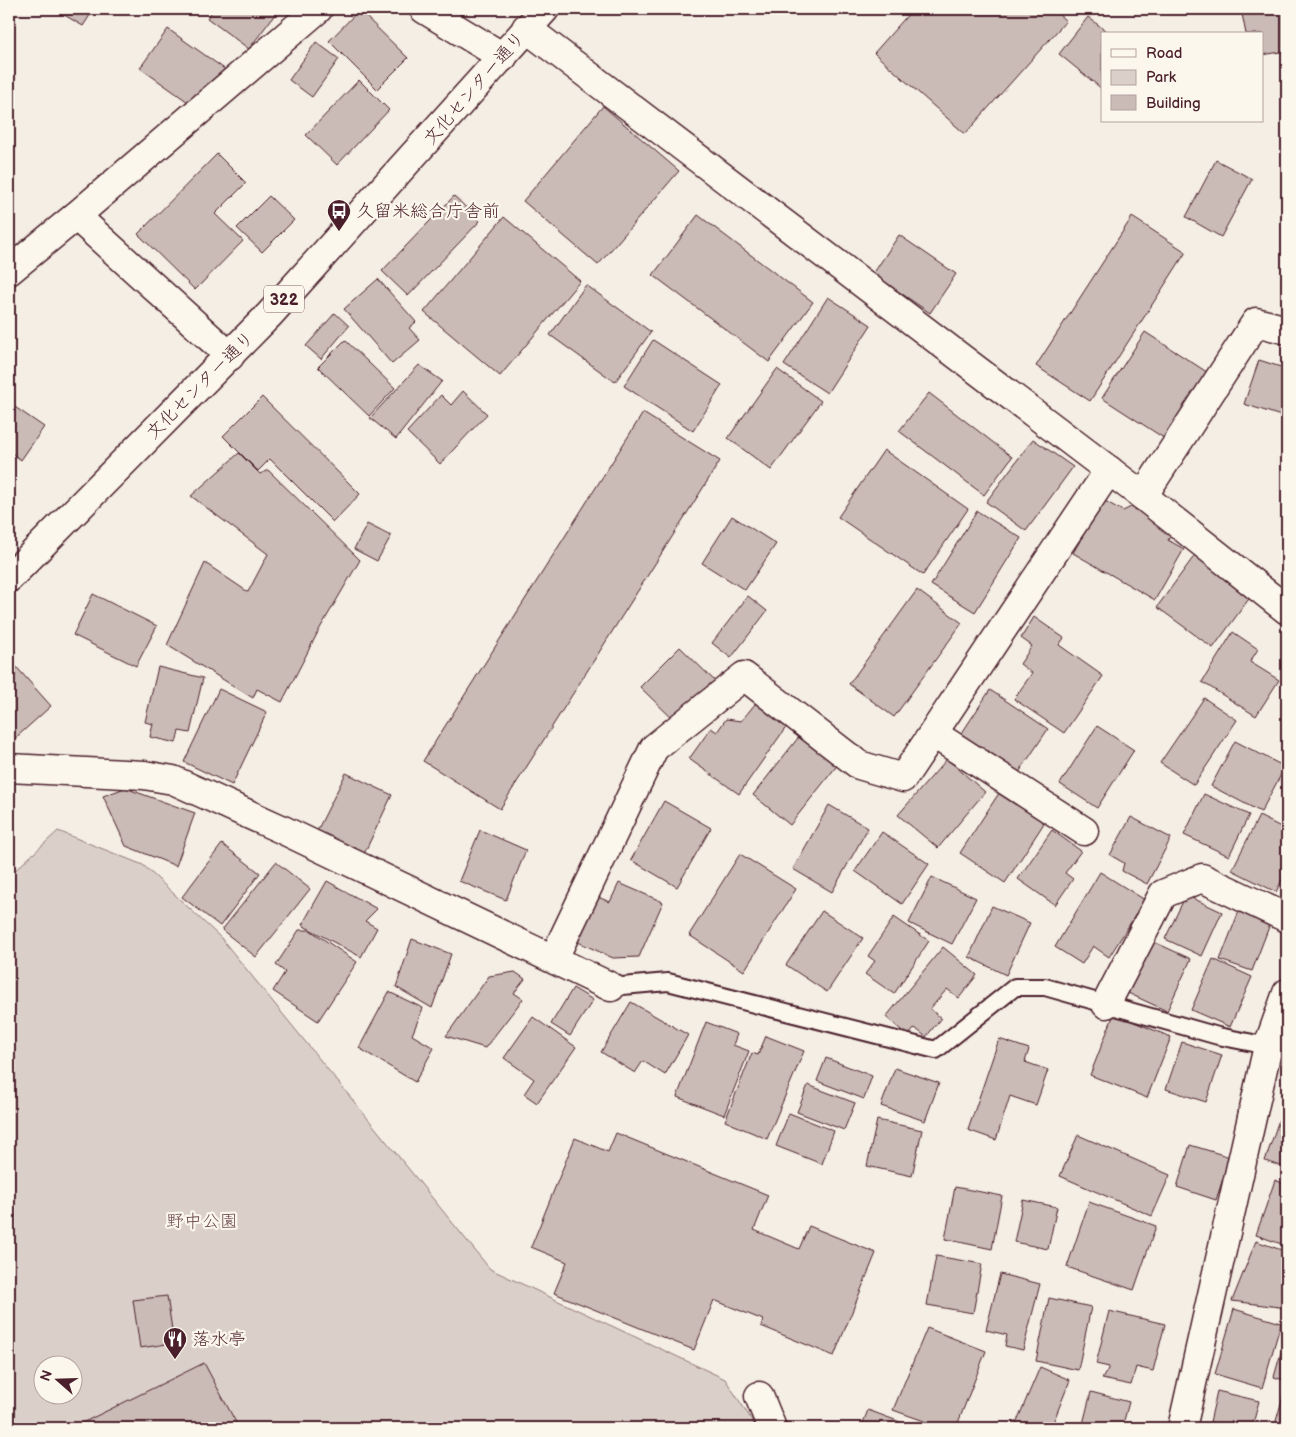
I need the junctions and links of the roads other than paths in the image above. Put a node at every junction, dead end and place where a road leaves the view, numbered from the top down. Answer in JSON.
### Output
{"nodes":[{"id":1,"x":318,"y":9,"type":"edge"},
{"id":2,"x":424,"y":9,"type":"edge"},
{"id":3,"x":545,"y":9,"type":"edge"},
{"id":4,"x":526,"y":28,"type":"junction"},
{"id":5,"x":503,"y":57,"type":"junction"},
{"id":6,"x":76,"y":216,"type":"junction"},
{"id":7,"x":9,"y":271,"type":"edge"},
{"id":8,"x":1287,"y":330,"type":"edge"},
{"id":9,"x":230,"y":356,"type":"junction"},
{"id":10,"x":1109,"y":470,"type":"junction"},
{"id":11,"x":1143,"y":496,"type":"junction"},
{"id":12,"x":9,"y":578,"type":"edge"},
{"id":13,"x":1287,"y":610,"type":"edge"},
{"id":14,"x":934,"y":734,"type":"junction"},
{"id":15,"x":9,"y":768,"type":"edge"},
{"id":16,"x":1084,"y":831,"type":"dead end"},
{"id":17,"x":1287,"y":918,"type":"edge"},
{"id":18,"x":554,"y":958,"type":"junction"},
{"id":19,"x":611,"y":987,"type":"joint"},
{"id":20,"x":1287,"y":993,"type":"edge"},
{"id":21,"x":1106,"y":1004,"type":"junction"},
{"id":22,"x":1278,"y":1048,"type":"edge"},
{"id":23,"x":759,"y":1396,"type":"dead end"},
{"id":24,"x":772,"y":1428,"type":"edge"},
{"id":25,"x":1182,"y":1428,"type":"edge"}],
"edges":[{"from":1,"to":6,"type":"main road"},
{"from":2,"to":5,"type":"main road"},
{"from":3,"to":4,"type":"main road","name":"文化センター通り","number":"322"},
{"from":4,"to":5,"type":"main road","name":"文化センター通り","number":"322"},
{"from":4,"to":10,"type":"main road"},
{"from":5,"to":9,"type":"main road","name":"文化センター通り","number":"322"},
{"from":6,"to":7,"type":"main road"},
{"from":6,"to":9,"type":"main road"},
{"from":8,"to":11,"type":"main road"},
{"from":9,"to":12,"type":"main road","name":"文化センター通り","number":"322"},
{"from":10,"to":11,"type":"main road"},
{"from":10,"to":14,"type":"main road"},
{"from":11,"to":13,"type":"main road"},
{"from":14,"to":16,"type":"main road"},
{"from":14,"to":18,"type":"main road"},
{"from":15,"to":18,"type":"main road"},
{"from":17,"to":21,"type":"main road"},
{"from":18,"to":19,"type":"main road"},
{"from":19,"to":21,"type":"lane"},
{"from":20,"to":22,"type":"main road"},
{"from":21,"to":22,"type":"lane"},
{"from":22,"to":25,"type":"main road"},
{"from":23,"to":24,"type":"main road"}]}
